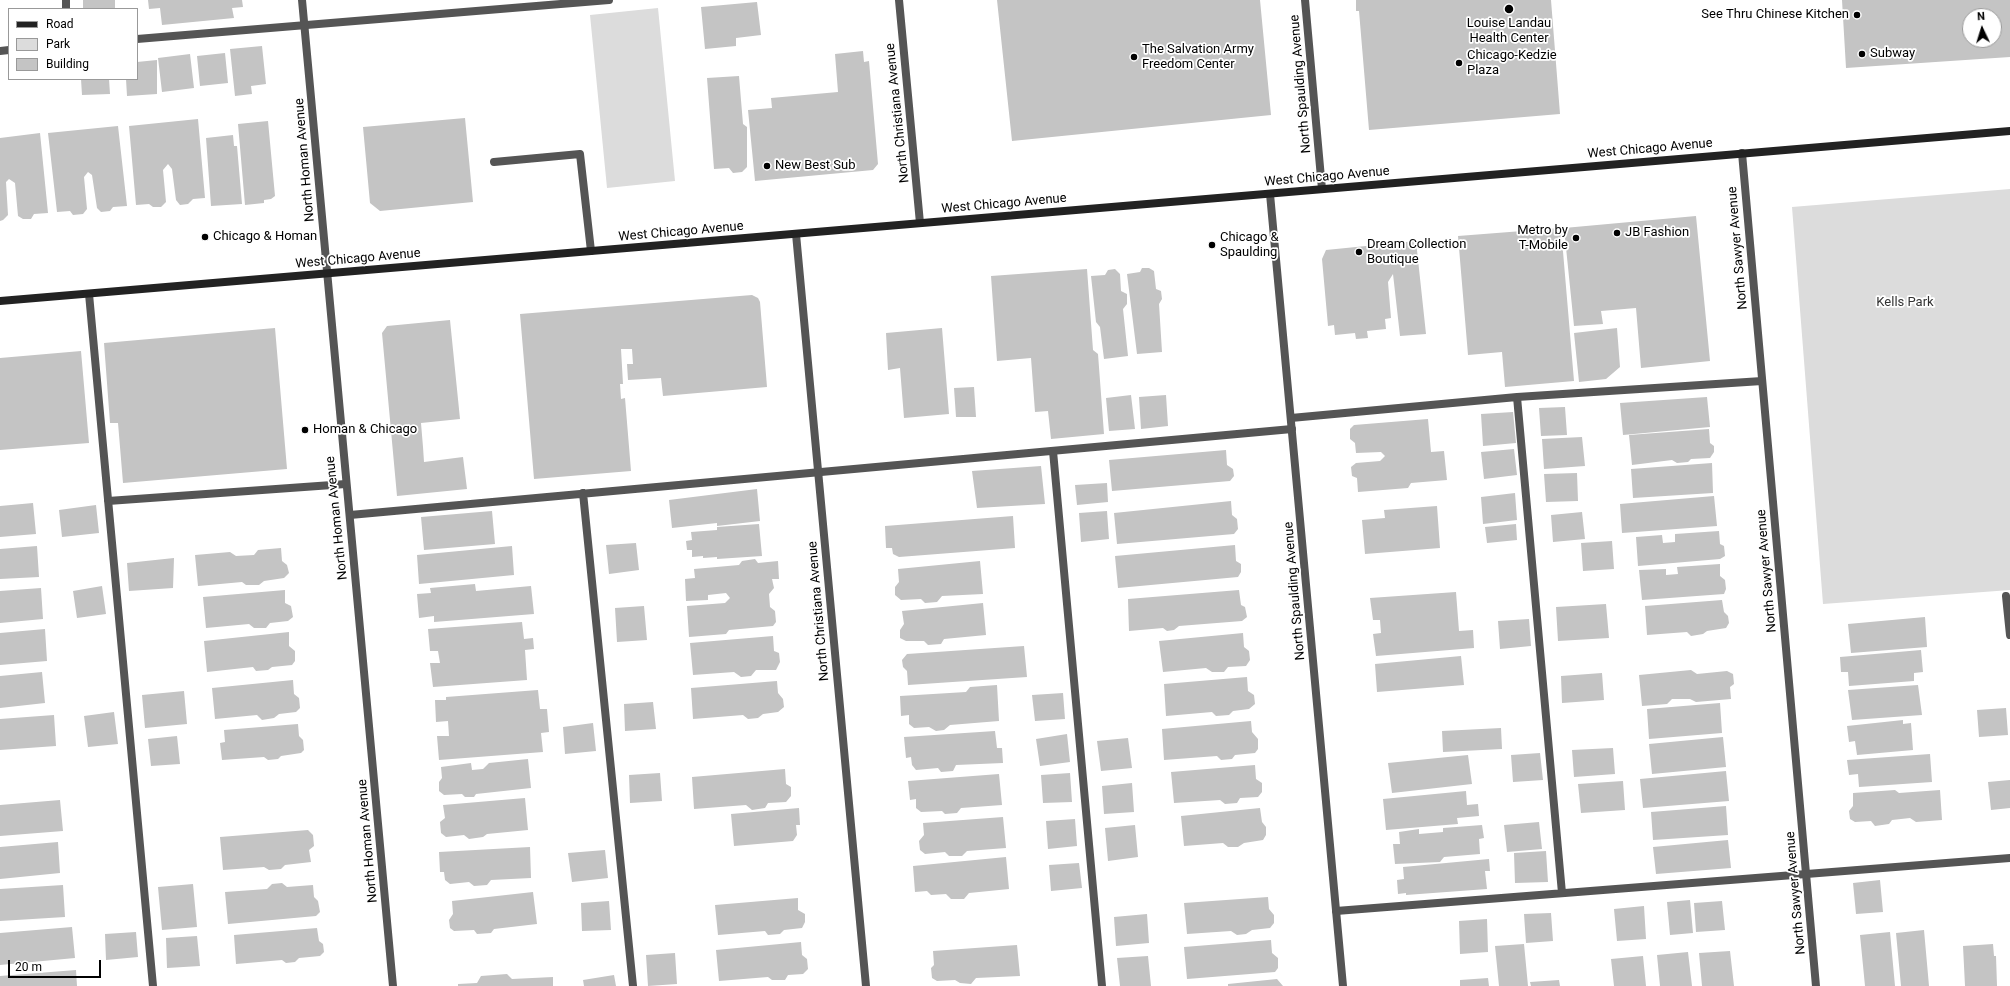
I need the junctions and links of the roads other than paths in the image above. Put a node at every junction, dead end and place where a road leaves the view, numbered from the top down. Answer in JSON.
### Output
{"nodes":[{"id":1,"x":302,"y":0,"type":"edge"},
{"id":2,"x":609,"y":0,"type":"edge"},
{"id":3,"x":899,"y":0,"type":"edge"},
{"id":4,"x":1305,"y":0,"type":"edge"},
{"id":5,"x":540,"y":3,"type":"edge"},
{"id":6,"x":304,"y":25,"type":"junction"},
{"id":7,"x":138,"y":39,"type":"edge"},
{"id":8,"x":2010,"y":131,"type":"edge"},
{"id":9,"x":1742,"y":153,"type":"junction"},
{"id":10,"x":494,"y":162,"type":"dead end"},
{"id":11,"x":1322,"y":189,"type":"junction"},
{"id":12,"x":1270,"y":194,"type":"junction"},
{"id":13,"x":920,"y":223,"type":"junction"},
{"id":14,"x":796,"y":234,"type":"junction"},
{"id":15,"x":591,"y":251,"type":"junction"},
{"id":16,"x":327,"y":274,"type":"junction"},
{"id":17,"x":89,"y":294,"type":"junction"},
{"id":18,"x":0,"y":301,"type":"edge"},
{"id":19,"x":1762,"y":380,"type":"junction"},
{"id":20,"x":1517,"y":397,"type":"junction"},
{"id":21,"x":1291,"y":418,"type":"junction"},
{"id":22,"x":1292,"y":429,"type":"junction"},
{"id":23,"x":1053,"y":451,"type":"junction"},
{"id":24,"x":818,"y":472,"type":"junction"},
{"id":25,"x":346,"y":484,"type":"junction"},
{"id":26,"x":584,"y":494,"type":"junction"},
{"id":27,"x":108,"y":501,"type":"junction"},
{"id":28,"x":350,"y":514,"type":"junction"},
{"id":29,"x":2006,"y":596,"type":"dead end"},
{"id":30,"x":2010,"y":635,"type":"edge"},
{"id":31,"x":2010,"y":858,"type":"edge"},
{"id":32,"x":1806,"y":873,"type":"junction"},
{"id":33,"x":1562,"y":893,"type":"junction"},
{"id":34,"x":1336,"y":911,"type":"junction"},
{"id":35,"x":153,"y":986,"type":"edge"},
{"id":36,"x":393,"y":986,"type":"edge"},
{"id":37,"x":633,"y":986,"type":"edge"},
{"id":38,"x":866,"y":986,"type":"edge"},
{"id":39,"x":1102,"y":986,"type":"edge"},
{"id":40,"x":1343,"y":986,"type":"edge"},
{"id":41,"x":1816,"y":986,"type":"edge"}],
"edges":[{"from":1,"to":6,"type":"street","name":"North Homan Avenue"},
{"from":2,"to":5,"type":"street"},
{"from":3,"to":13,"type":"street","name":"North Christiana Avenue"},
{"from":4,"to":11,"type":"street","name":"North Spaulding Avenue"},
{"from":5,"to":6,"type":"street"},
{"from":6,"to":7,"type":"street"},
{"from":6,"to":16,"type":"street","name":"North Homan Avenue"},
{"from":8,"to":9,"type":"main road","name":"West Chicago Avenue"},
{"from":9,"to":11,"type":"main road","name":"West Chicago Avenue"},
{"from":9,"to":19,"type":"street","name":"North Sawyer Avenue"},
{"from":10,"to":15,"type":"street"},
{"from":11,"to":12,"type":"main road","name":"West Chicago Avenue"},
{"from":12,"to":13,"type":"main road","name":"West Chicago Avenue"},
{"from":12,"to":21,"type":"street","name":"North Spaulding Avenue"},
{"from":13,"to":14,"type":"main road","name":"West Chicago Avenue"},
{"from":14,"to":15,"type":"main road","name":"West Chicago Avenue"},
{"from":14,"to":24,"type":"street","name":"North Christiana Avenue"},
{"from":15,"to":16,"type":"main road","name":"West Chicago Avenue"},
{"from":16,"to":17,"type":"main road","name":"West Chicago Avenue"},
{"from":16,"to":25,"type":"street","name":"North Homan Avenue"},
{"from":17,"to":18,"type":"main road","name":"West Chicago Avenue"},
{"from":17,"to":27,"type":"street"},
{"from":19,"to":20,"type":"street"},
{"from":19,"to":32,"type":"street","name":"North Sawyer Avenue"},
{"from":20,"to":21,"type":"street"},
{"from":20,"to":33,"type":"street"},
{"from":21,"to":22,"type":"street","name":"North Spaulding Avenue"},
{"from":22,"to":23,"type":"street"},
{"from":22,"to":34,"type":"street","name":"North Spaulding Avenue"},
{"from":23,"to":24,"type":"street"},
{"from":23,"to":39,"type":"street"},
{"from":24,"to":26,"type":"street"},
{"from":24,"to":38,"type":"street","name":"North Christiana Avenue"},
{"from":25,"to":27,"type":"street"},
{"from":25,"to":28,"type":"street","name":"North Homan Avenue"},
{"from":26,"to":28,"type":"street"},
{"from":26,"to":37,"type":"street"},
{"from":27,"to":35,"type":"street"},
{"from":28,"to":36,"type":"street","name":"North Homan Avenue"},
{"from":29,"to":30,"type":"street"},
{"from":31,"to":32,"type":"street"},
{"from":32,"to":33,"type":"street"},
{"from":32,"to":41,"type":"street","name":"North Sawyer Avenue"},
{"from":33,"to":34,"type":"street"},
{"from":34,"to":40,"type":"street","name":"North Spaulding Avenue"}]}
